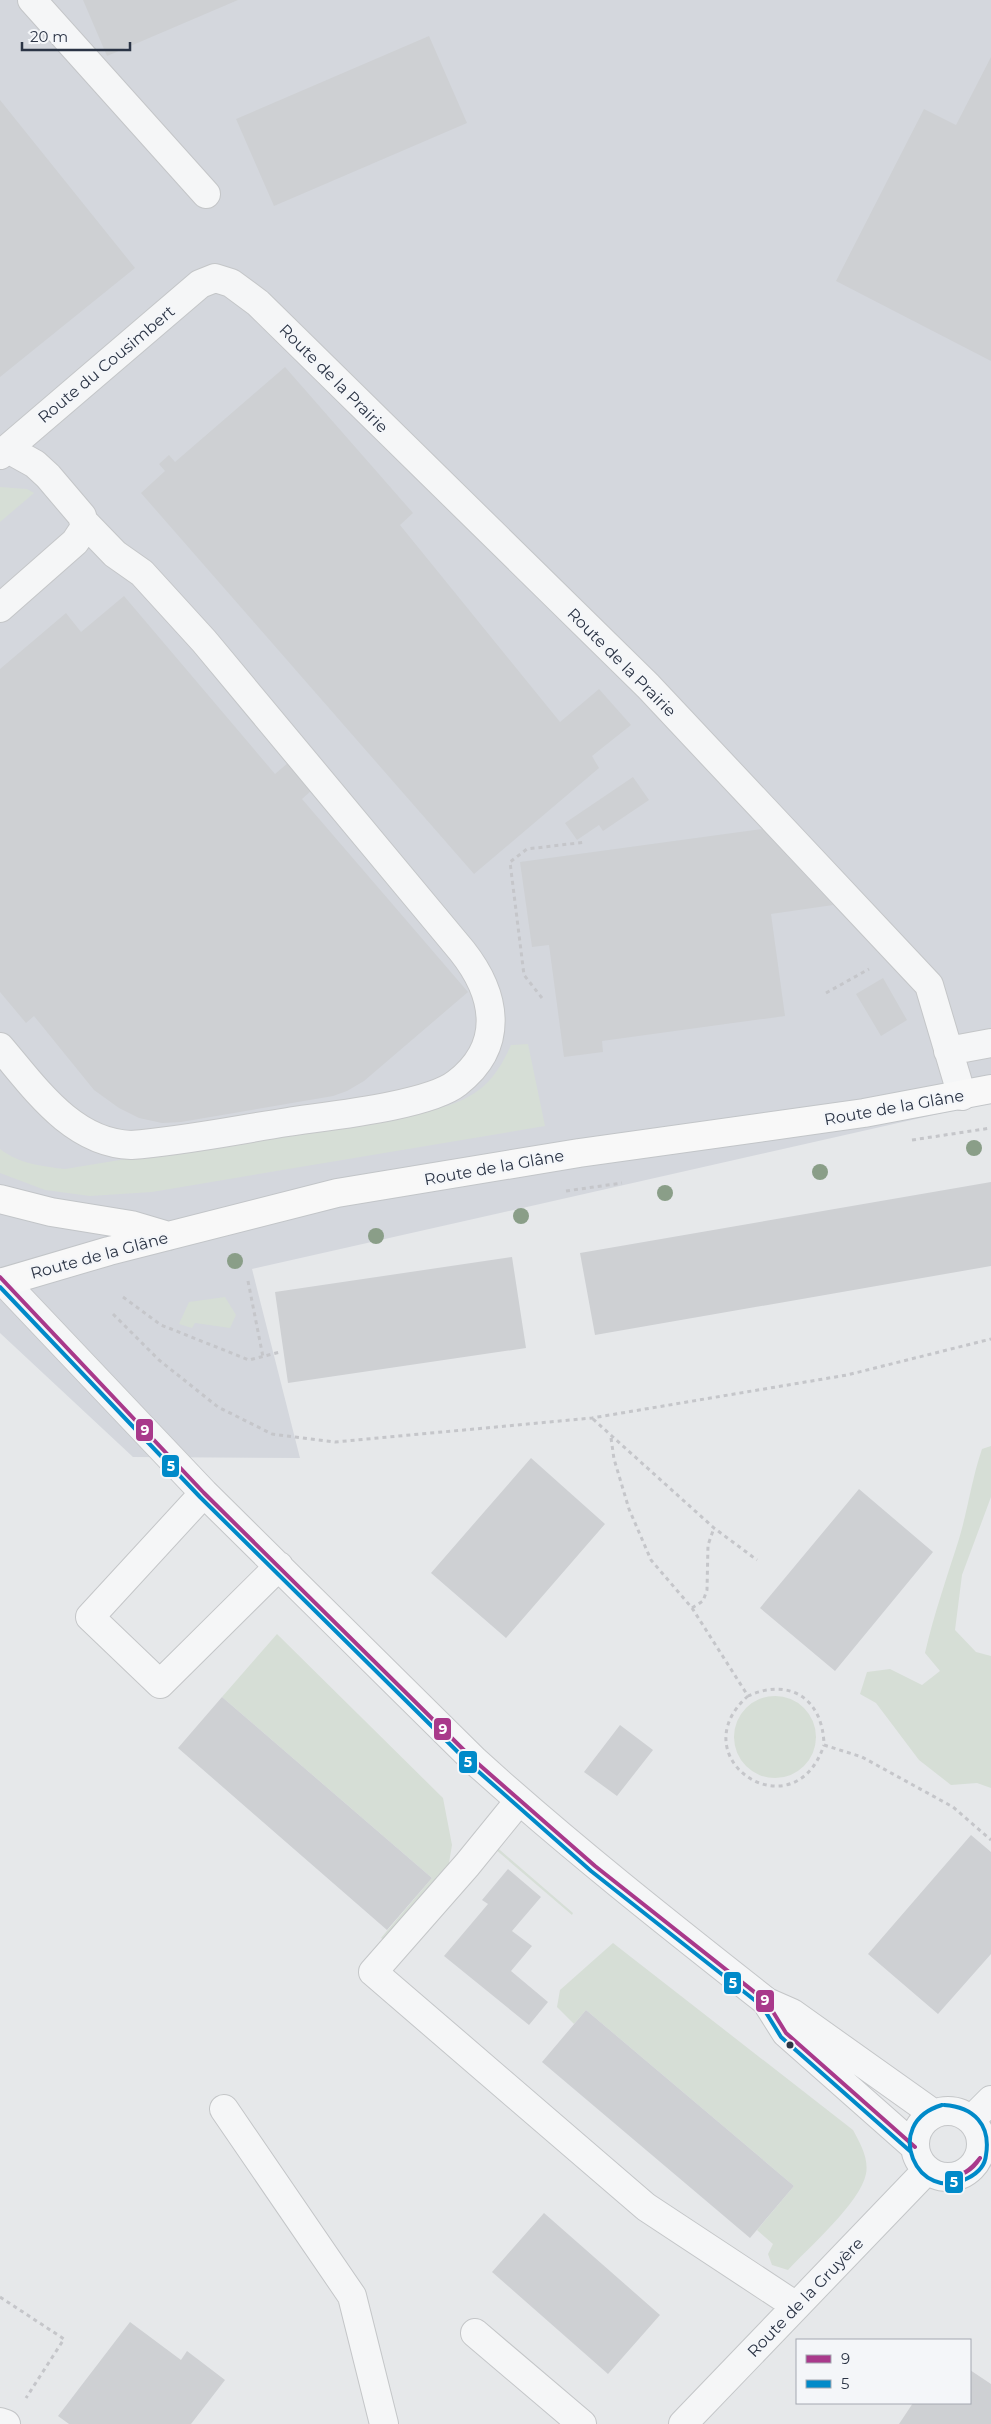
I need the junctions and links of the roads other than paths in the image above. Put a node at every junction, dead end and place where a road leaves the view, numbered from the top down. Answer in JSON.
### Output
{"nodes":[{"id":1,"x":32,"y":0,"type":"edge"},
{"id":2,"x":206,"y":194,"type":"dead end"},
{"id":3,"x":215,"y":278,"type":"joint"},
{"id":4,"x":4,"y":452,"type":"edge"},
{"id":5,"x":85,"y":523,"type":"junction"},
{"id":6,"x":0,"y":608,"type":"edge"},
{"id":7,"x":991,"y":1043,"type":"edge"},
{"id":8,"x":0,"y":1047,"type":"edge"},
{"id":9,"x":948,"y":1051,"type":"junction"},
{"id":10,"x":991,"y":1089,"type":"edge"},
{"id":11,"x":962,"y":1096,"type":"junction"},
{"id":12,"x":0,"y":1199,"type":"edge"},
{"id":13,"x":168,"y":1236,"type":"junction"},
{"id":14,"x":1,"y":1281,"type":"edge"},
{"id":15,"x":204,"y":1493,"type":"junction"},
{"id":16,"x":279,"y":1566,"type":"junction"},
{"id":17,"x":519,"y":1801,"type":"junction"},
{"id":18,"x":767,"y":2002,"type":"junction"},
{"id":19,"x":983,"y":2107,"type":"edge"},
{"id":20,"x":224,"y":2109,"type":"dead end"},
{"id":21,"x":934,"y":2114,"type":"junction"},
{"id":22,"x":921,"y":2159,"type":"junction"},
{"id":23,"x":983,"y":2173,"type":"edge"},
{"id":24,"x":796,"y":2306,"type":"junction"},
{"id":25,"x":475,"y":2332,"type":"dead end"},
{"id":26,"x":0,"y":2422,"type":"edge"},
{"id":27,"x":6,"y":2424,"type":"edge"},
{"id":28,"x":384,"y":2424,"type":"edge"},
{"id":29,"x":582,"y":2424,"type":"edge"},
{"id":30,"x":683,"y":2424,"type":"edge"}],
"edges":[{"from":1,"to":2,"type":"street"},
{"from":3,"to":4,"type":"street","name":"Route du Cousimbert"},
{"from":3,"to":9,"type":"street","name":"Route de la Prairie"},
{"from":4,"to":5,"type":"street"},
{"from":5,"to":6,"type":"street"},
{"from":5,"to":8,"type":"street"},
{"from":7,"to":9,"type":"street"},
{"from":9,"to":11,"type":"street","name":"Route de la Prairie"},
{"from":10,"to":11,"type":"main road","name":"Route de la Glâne"},
{"from":11,"to":13,"type":"main road","name":"Route de la Glâne"},
{"from":12,"to":13,"type":"main road"},
{"from":13,"to":14,"type":"main road","name":"Route de la Glâne"},
{"from":14,"to":15,"type":"street"},
{"from":15,"to":16,"type":"street"},
{"from":15,"to":16,"type":"street"},
{"from":16,"to":17,"type":"street"},
{"from":17,"to":18,"type":"street"},
{"from":17,"to":24,"type":"street"},
{"from":18,"to":21,"type":"street"},
{"from":18,"to":22,"type":"street"},
{"from":19,"to":21,"type":"street"},
{"from":19,"to":23,"type":"street"},
{"from":20,"to":28,"type":"street"},
{"from":21,"to":22,"type":"street"},
{"from":22,"to":23,"type":"street"},
{"from":22,"to":24,"type":"street","name":"Route de la Gruyère"},
{"from":24,"to":30,"type":"street","name":"Route de la Gruyère"},
{"from":25,"to":29,"type":"street"},
{"from":26,"to":27,"type":"street"}]}
